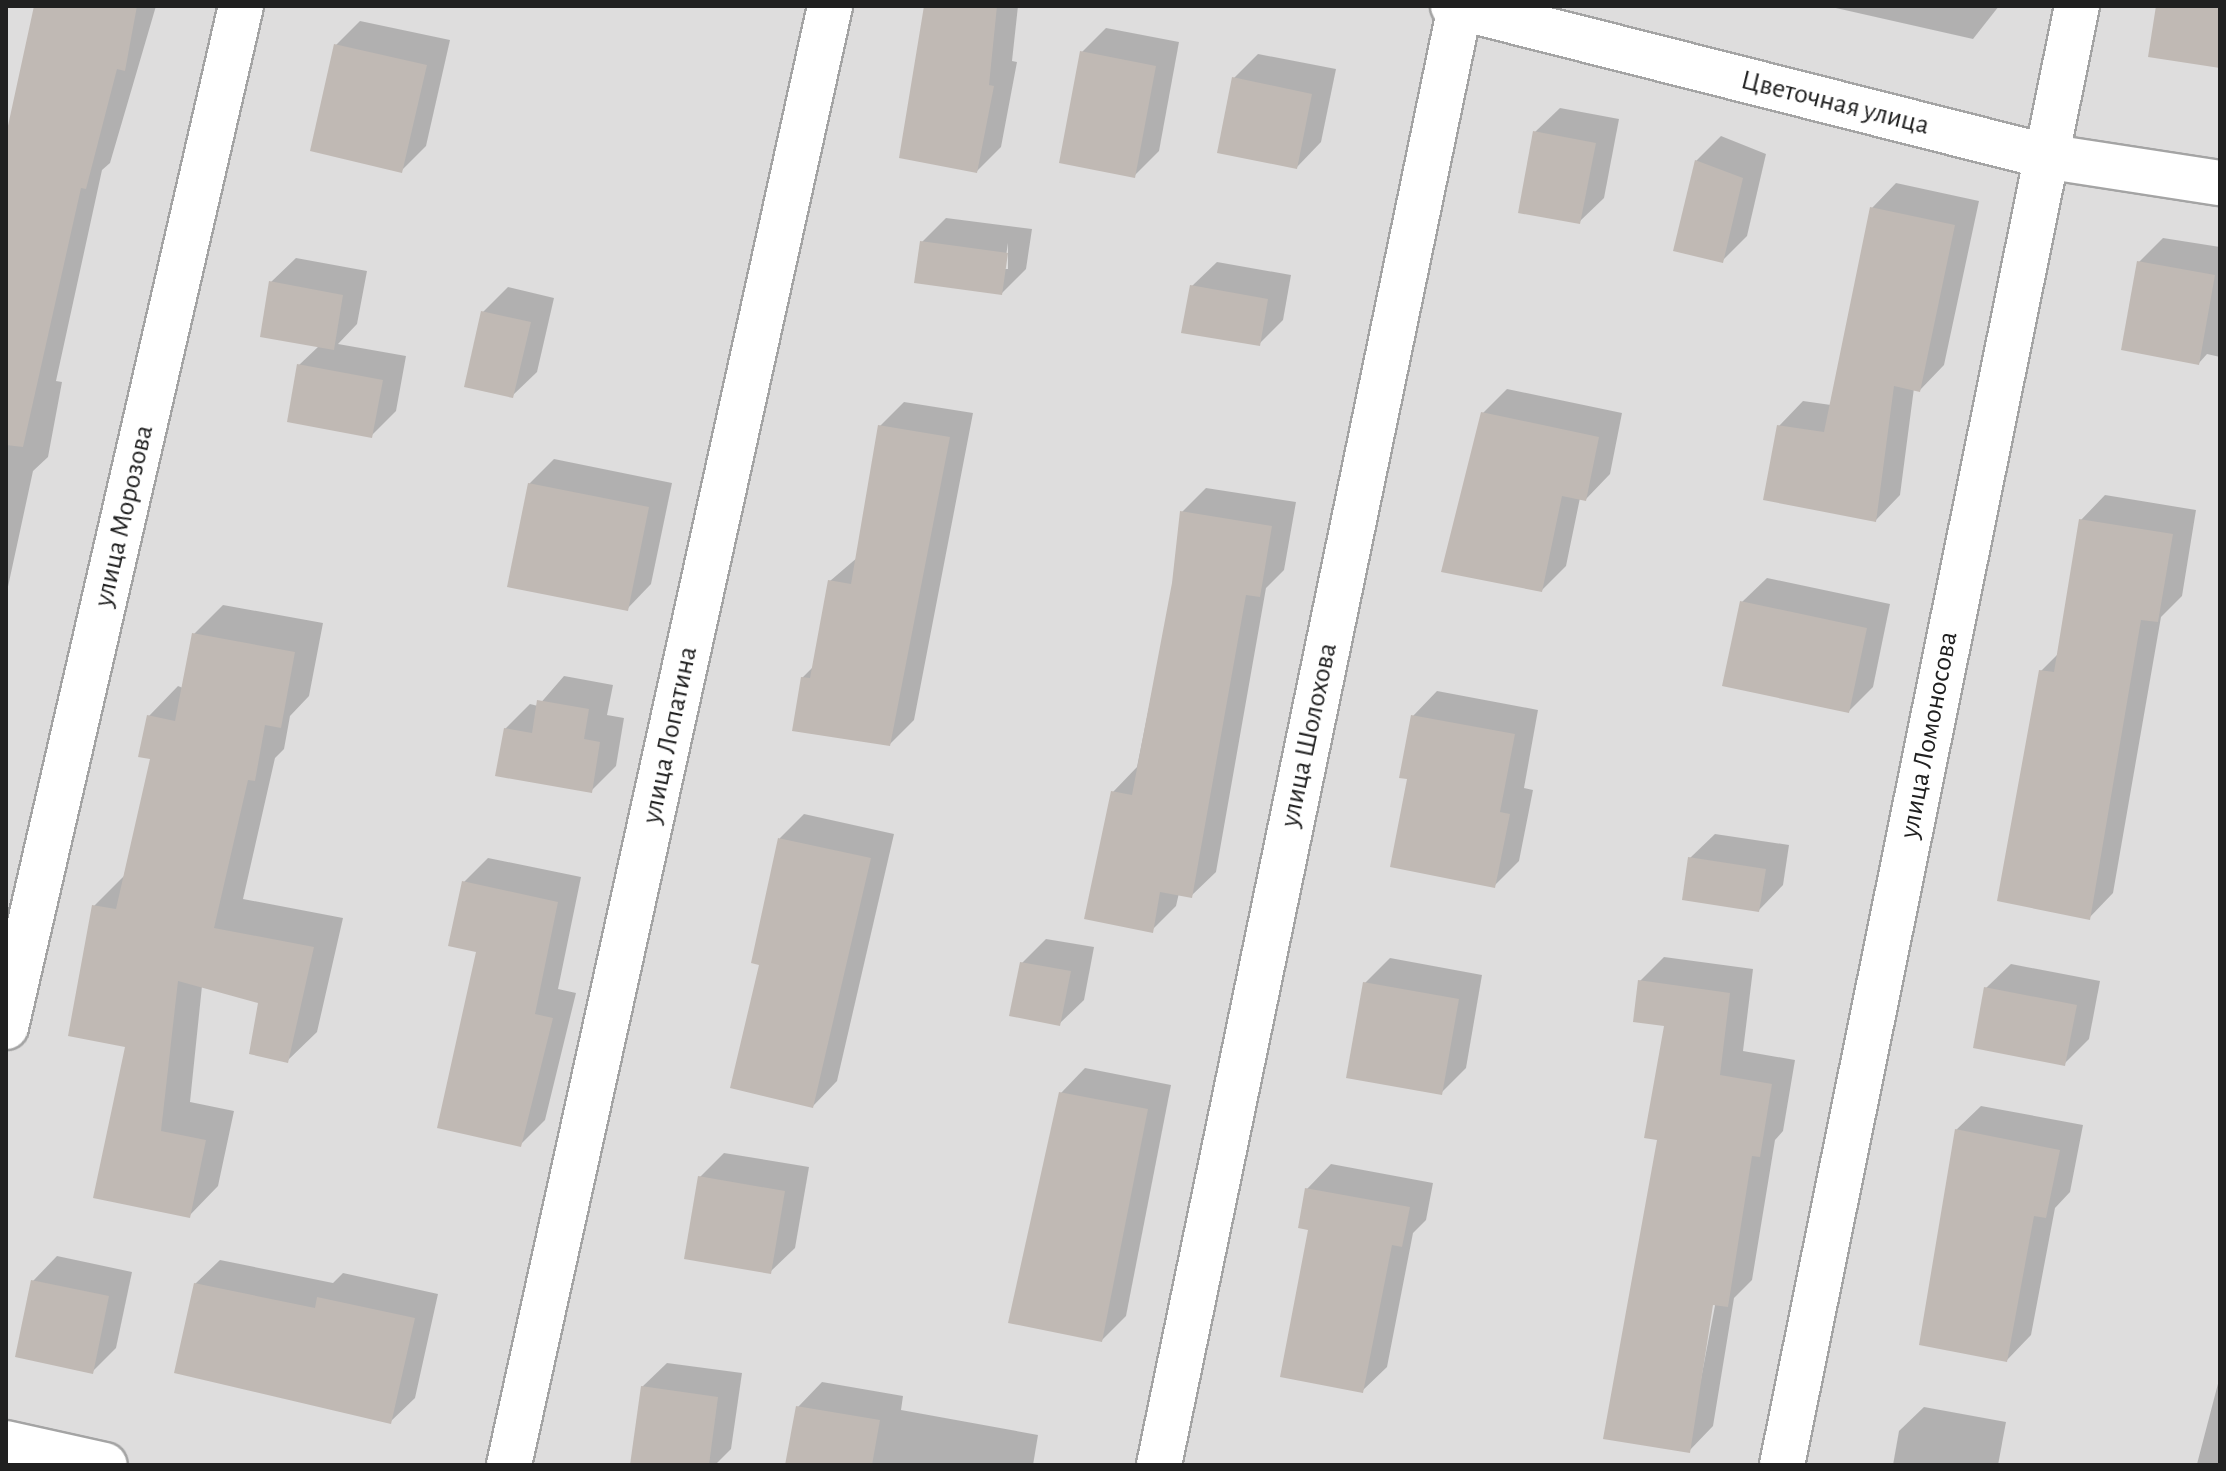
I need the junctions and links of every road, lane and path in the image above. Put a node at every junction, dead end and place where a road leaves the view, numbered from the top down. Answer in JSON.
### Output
{"nodes":[{"id":1,"x":241,"y":6,"type":"edge"},
{"id":2,"x":830,"y":6,"type":"edge"},
{"id":3,"x":1457,"y":6,"type":"edge"},
{"id":4,"x":2077,"y":6,"type":"edge"},
{"id":5,"x":2045,"y":156,"type":"junction"},
{"id":6,"x":2220,"y":183,"type":"edge"},
{"id":7,"x":6,"y":1027,"type":"edge"},
{"id":8,"x":6,"y":1443,"type":"edge"},
{"id":9,"x":105,"y":1465,"type":"edge"},
{"id":10,"x":509,"y":1465,"type":"edge"},
{"id":11,"x":1159,"y":1465,"type":"edge"},
{"id":12,"x":1782,"y":1465,"type":"edge"}],
"edges":[{"from":1,"to":7,"type":"street","name":"улица Морозова"},
{"from":2,"to":10,"type":"street","name":"улица Лопатина"},
{"from":3,"to":5,"type":"street","name":"Цветочная улица"},
{"from":3,"to":11,"type":"street","name":"улица Шолохова"},
{"from":4,"to":5,"type":"street","name":"улица Ломоносова"},
{"from":5,"to":6,"type":"street","name":"Цветочная улица"},
{"from":5,"to":12,"type":"street","name":"улица Ломоносова"},
{"from":8,"to":9,"type":"street"}]}
